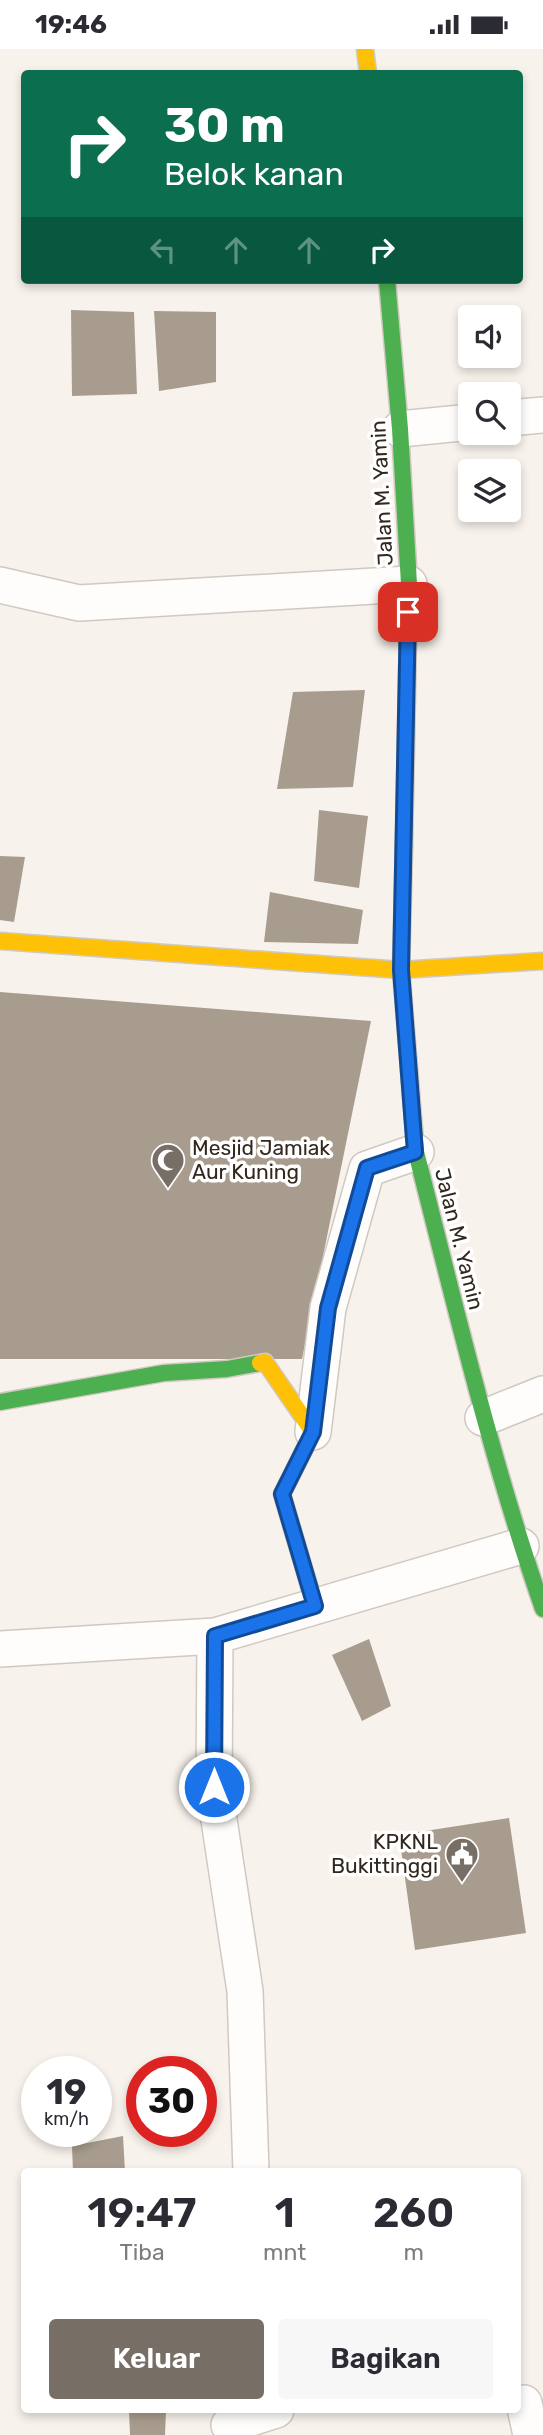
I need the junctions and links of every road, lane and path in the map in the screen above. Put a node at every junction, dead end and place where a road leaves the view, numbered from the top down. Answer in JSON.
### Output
{"nodes":[{"id":1,"x":365,"y":49,"type":"edge"},
{"id":2,"x":368,"y":70,"type":"edge"},
{"id":3,"x":387,"y":284,"type":"edge"},
{"id":4,"x":543,"y":415,"type":"edge"},
{"id":5,"x":521,"y":417,"type":"edge"},
{"id":6,"x":458,"y":423,"type":"edge"},
{"id":7,"x":400,"y":429,"type":"junction"},
{"id":8,"x":408,"y":584,"type":"junction"},
{"id":9,"x":0,"y":585,"type":"edge"},
{"id":10,"x":0,"y":941,"type":"edge"},
{"id":11,"x":543,"y":961,"type":"edge"},
{"id":12,"x":401,"y":970,"type":"junction"},
{"id":13,"x":415,"y":1152,"type":"junction"},
{"id":14,"x":543,"y":1394,"type":"edge"},
{"id":15,"x":0,"y":1402,"type":"edge"},
{"id":16,"x":483,"y":1418,"type":"junction"},
{"id":17,"x":313,"y":1432,"type":"junction"},
{"id":18,"x":521,"y":1546,"type":"junction"},
{"id":19,"x":315,"y":1606,"type":"junction"},
{"id":20,"x":543,"y":1609,"type":"edge"},
{"id":21,"x":215,"y":1636,"type":"junction"},
{"id":22,"x":0,"y":1649,"type":"edge"},
{"id":23,"x":251,"y":2168,"type":"edge"},
{"id":24,"x":265,"y":2413,"type":"edge"},
{"id":25,"x":230,"y":2423,"type":"edge"}],
"edges":[{"from":1,"to":2,"type":"street"},
{"from":3,"to":7,"type":"street","name":"Jalan M. Yamin"},
{"from":4,"to":5,"type":"street"},
{"from":6,"to":7,"type":"street"},
{"from":7,"to":8,"type":"street","name":"Jalan M. Yamin"},
{"from":8,"to":9,"type":"street"},
{"from":8,"to":12,"type":"street","name":"Jalan M. Yamin"},
{"from":10,"to":12,"type":"street"},
{"from":11,"to":12,"type":"street"},
{"from":12,"to":13,"type":"street","name":"Jalan M. Yamin"},
{"from":13,"to":16,"type":"street","name":"Jalan M. Yamin"},
{"from":13,"to":17,"type":"street"},
{"from":14,"to":16,"type":"street"},
{"from":15,"to":17,"type":"street"},
{"from":16,"to":18,"type":"street","name":"Jalan M. Yamin"},
{"from":17,"to":19,"type":"street"},
{"from":18,"to":19,"type":"street"},
{"from":18,"to":20,"type":"street","name":"Jalan M. Yamin"},
{"from":19,"to":21,"type":"street"},
{"from":21,"to":22,"type":"street"},
{"from":21,"to":23,"type":"street"},
{"from":24,"to":25,"type":"street"}]}
